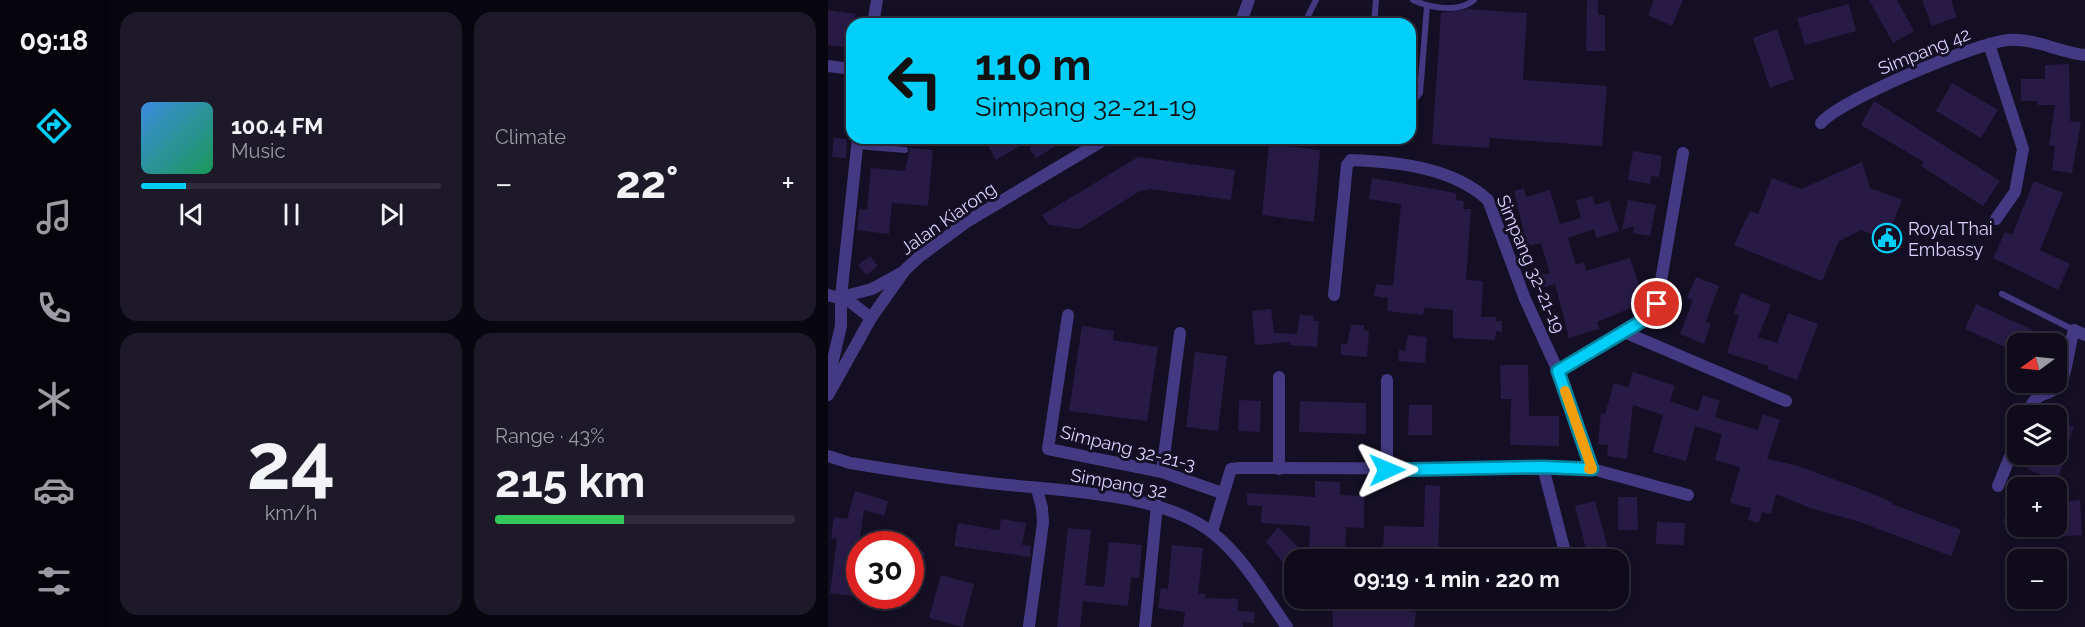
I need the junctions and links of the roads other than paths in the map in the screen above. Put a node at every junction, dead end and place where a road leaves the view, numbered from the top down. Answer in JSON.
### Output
{"nodes":[{"id":1,"x":877,"y":0,"type":"edge"},
{"id":2,"x":1249,"y":0,"type":"edge"},
{"id":3,"x":1316,"y":0,"type":"edge"},
{"id":4,"x":1376,"y":0,"type":"edge"},
{"id":5,"x":1413,"y":0,"type":"edge"},
{"id":6,"x":1474,"y":0,"type":"edge"},
{"id":7,"x":1427,"y":6,"type":"junction"},
{"id":8,"x":874,"y":18,"type":"edge"},
{"id":9,"x":1242,"y":18,"type":"edge"},
{"id":10,"x":1307,"y":18,"type":"edge"},
{"id":11,"x":1374,"y":18,"type":"edge"},
{"id":12,"x":1989,"y":44,"type":"junction"},
{"id":13,"x":2085,"y":55,"type":"edge"},
{"id":14,"x":828,"y":66,"type":"edge"},
{"id":15,"x":846,"y":68,"type":"edge"},
{"id":16,"x":1416,"y":98,"type":"edge"},
{"id":17,"x":1821,"y":123,"type":"dead end"},
{"id":18,"x":857,"y":144,"type":"edge"},
{"id":19,"x":869,"y":144,"type":"edge"},
{"id":20,"x":1097,"y":144,"type":"edge"},
{"id":21,"x":905,"y":150,"type":"dead end"},
{"id":22,"x":1683,"y":153,"type":"dead end"},
{"id":23,"x":1996,"y":219,"type":"dead end"},
{"id":24,"x":905,"y":270,"type":"junction"},
{"id":25,"x":828,"y":294,"type":"edge"},
{"id":26,"x":2001,"y":294,"type":"dead end"},
{"id":27,"x":1334,"y":295,"type":"dead end"},
{"id":28,"x":841,"y":297,"type":"junction"},
{"id":29,"x":1068,"y":315,"type":"dead end"},
{"id":30,"x":871,"y":318,"type":"junction"},
{"id":31,"x":1624,"y":332,"type":"junction"},
{"id":32,"x":2080,"y":332,"type":"edge"},
{"id":33,"x":1180,"y":333,"type":"dead end"},
{"id":34,"x":1558,"y":371,"type":"junction"},
{"id":35,"x":1279,"y":377,"type":"dead end"},
{"id":36,"x":1387,"y":380,"type":"dead end"},
{"id":37,"x":828,"y":381,"type":"edge"},
{"id":38,"x":828,"y":395,"type":"edge"},
{"id":39,"x":1786,"y":400,"type":"dead end"},
{"id":40,"x":2032,"y":405,"type":"edge"},
{"id":41,"x":828,"y":456,"type":"edge"},
{"id":42,"x":2007,"y":464,"type":"edge"},
{"id":43,"x":1543,"y":467,"type":"junction"},
{"id":44,"x":1279,"y":469,"type":"junction"},
{"id":45,"x":1592,"y":469,"type":"junction"},
{"id":46,"x":1387,"y":470,"type":"junction"},
{"id":47,"x":1162,"y":472,"type":"junction"},
{"id":48,"x":1998,"y":486,"type":"dead end"},
{"id":49,"x":1036,"y":489,"type":"junction"},
{"id":50,"x":1222,"y":493,"type":"junction"},
{"id":51,"x":1688,"y":495,"type":"dead end"},
{"id":52,"x":1157,"y":505,"type":"junction"},
{"id":53,"x":1212,"y":532,"type":"junction"},
{"id":54,"x":1564,"y":549,"type":"edge"},
{"id":55,"x":1029,"y":626,"type":"edge"},
{"id":56,"x":1145,"y":627,"type":"edge"},
{"id":57,"x":1287,"y":627,"type":"edge"}],
"edges":[{"from":1,"to":8,"type":"street"},
{"from":2,"to":9,"type":"street"},
{"from":3,"to":10,"type":"lane"},
{"from":4,"to":11,"type":"lane"},
{"from":5,"to":7,"type":"lane"},
{"from":6,"to":7,"type":"lane"},
{"from":7,"to":16,"type":"lane"},
{"from":12,"to":13,"type":"street","name":"Simpang 42"},
{"from":12,"to":17,"type":"street","name":"Simpang 42"},
{"from":12,"to":23,"type":"street"},
{"from":14,"to":15,"type":"street"},
{"from":18,"to":28,"type":"street"},
{"from":19,"to":21,"type":"lane"},
{"from":20,"to":24,"type":"street","name":"Jalan Kiarong"},
{"from":22,"to":31,"type":"street"},
{"from":24,"to":28,"type":"street"},
{"from":24,"to":30,"type":"street","name":"Jalan Kiarong"},
{"from":25,"to":28,"type":"street"},
{"from":26,"to":32,"type":"lane"},
{"from":27,"to":34,"type":"street","name":"Simpang 32-21-19"},
{"from":28,"to":30,"type":"street"},
{"from":28,"to":37,"type":"street"},
{"from":29,"to":47,"type":"street","name":"Simpang 32-21-3"},
{"from":30,"to":38,"type":"street","name":"Jalan Kiarong"},
{"from":31,"to":34,"type":"street"},
{"from":31,"to":39,"type":"street"},
{"from":32,"to":40,"type":"street"},
{"from":33,"to":47,"type":"street"},
{"from":34,"to":45,"type":"street","name":"Simpang 32-21-19"},
{"from":35,"to":44,"type":"street"},
{"from":36,"to":46,"type":"street"},
{"from":41,"to":49,"type":"street","name":"Simpang 32"},
{"from":42,"to":48,"type":"street"},
{"from":43,"to":45,"type":"street"},
{"from":43,"to":46,"type":"street"},
{"from":43,"to":54,"type":"street"},
{"from":44,"to":46,"type":"street"},
{"from":44,"to":50,"type":"street"},
{"from":45,"to":51,"type":"street"},
{"from":47,"to":50,"type":"street","name":"Simpang 32-21-3"},
{"from":49,"to":52,"type":"street","name":"Simpang 32"},
{"from":49,"to":55,"type":"street"},
{"from":50,"to":53,"type":"street"},
{"from":52,"to":53,"type":"street","name":"Simpang 32"},
{"from":52,"to":56,"type":"street"},
{"from":53,"to":57,"type":"street","name":"Simpang 32"}]}
